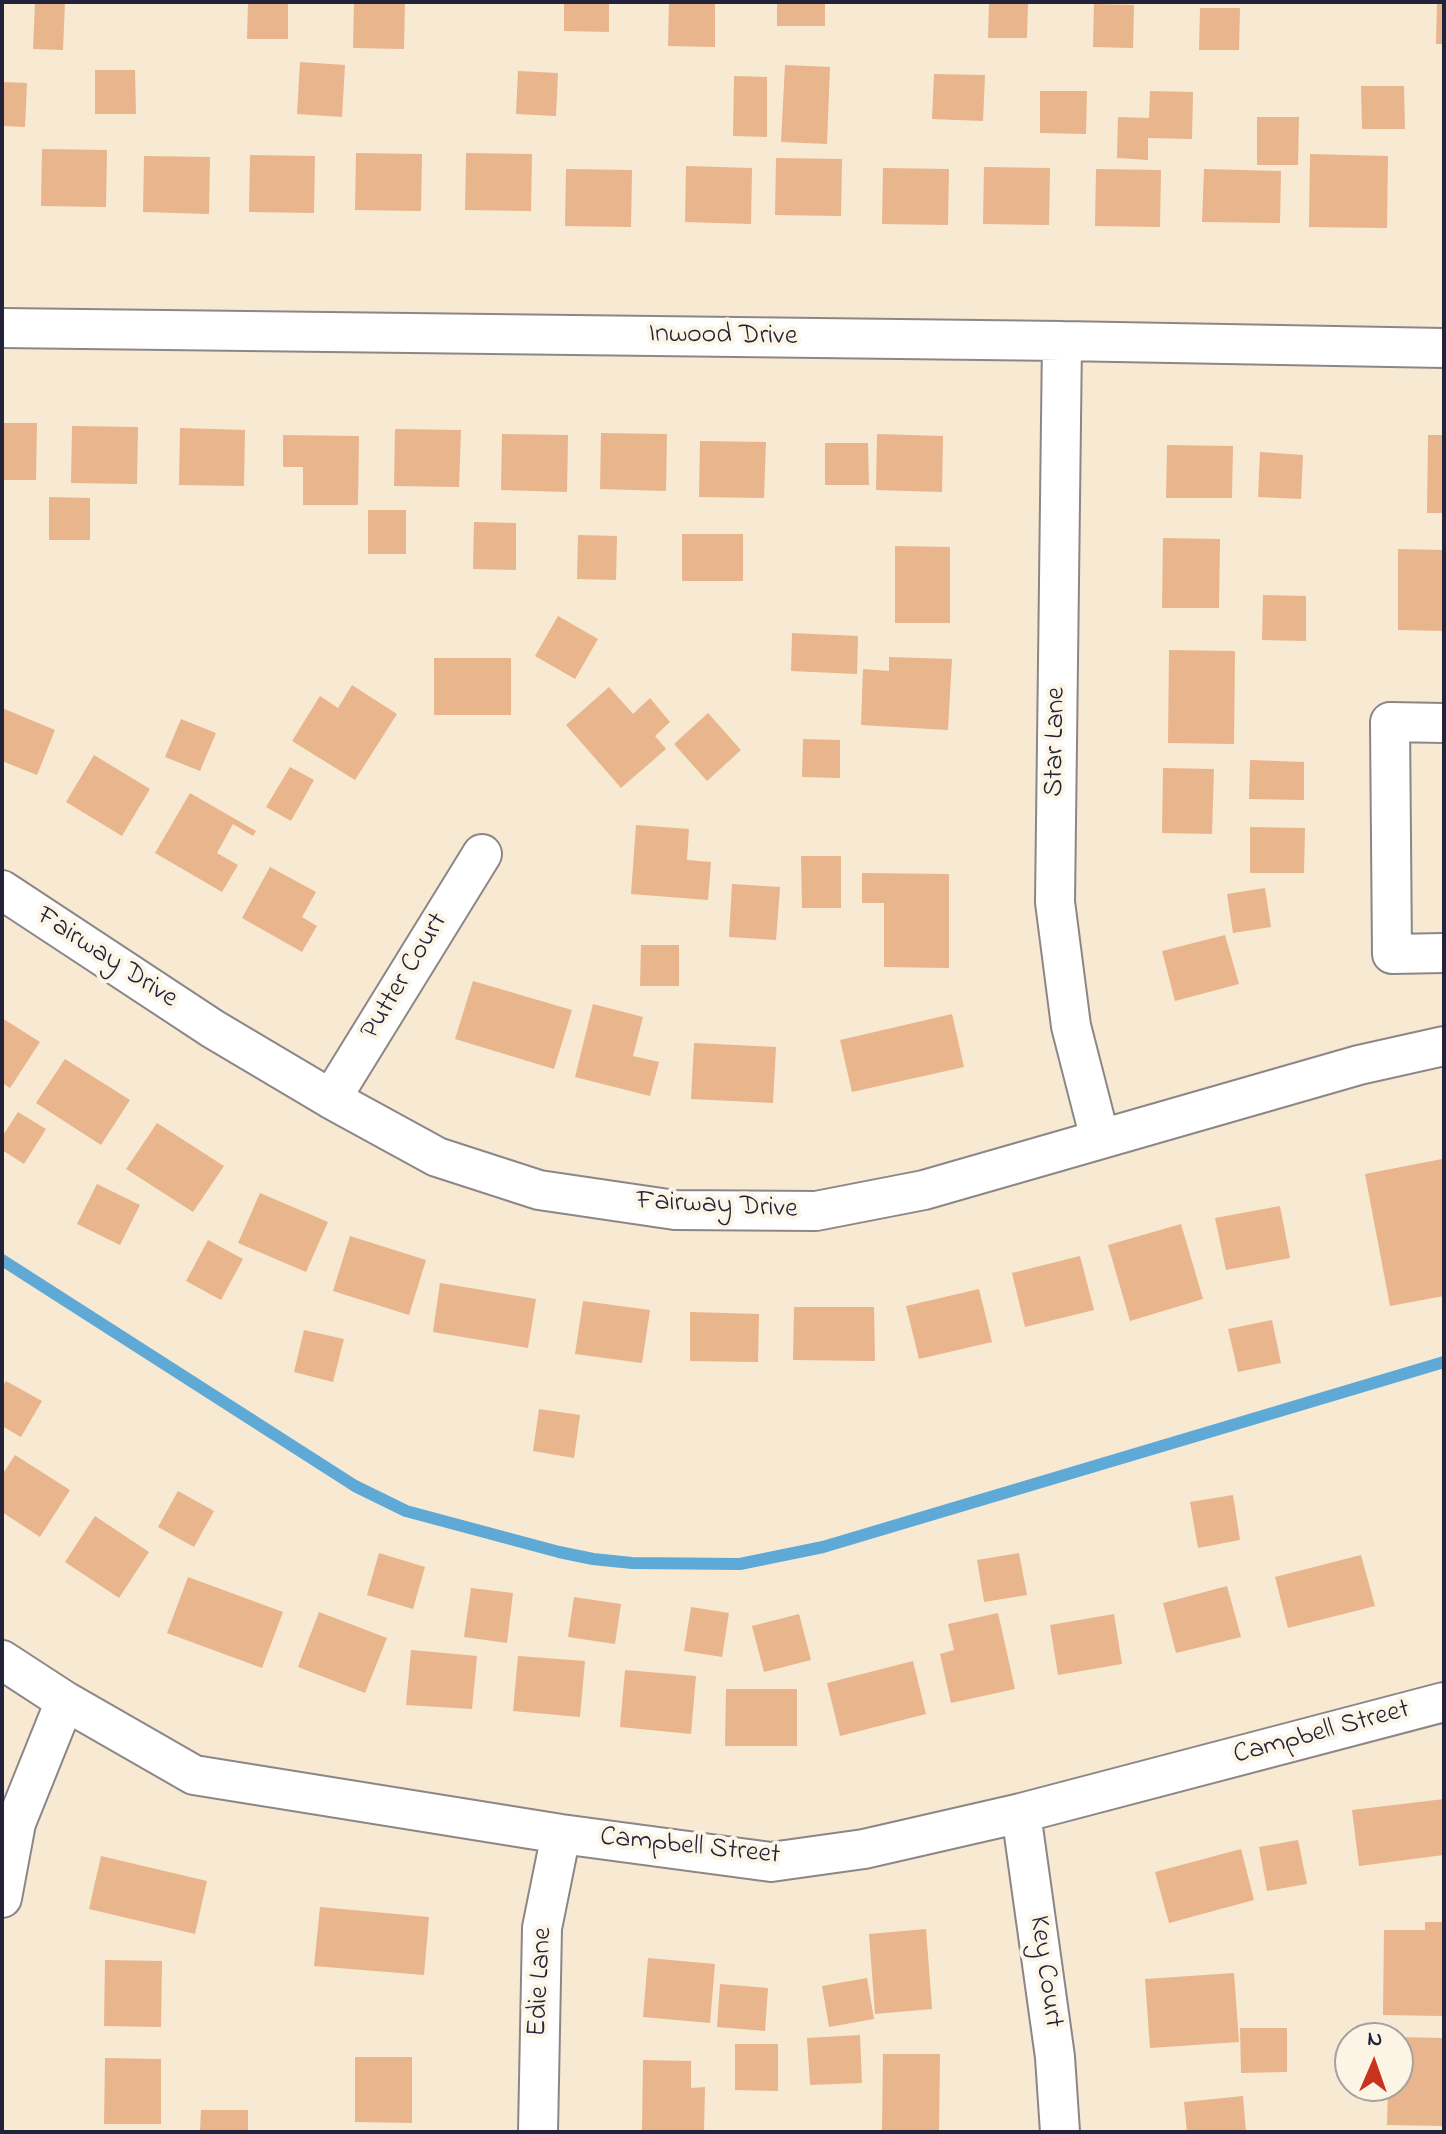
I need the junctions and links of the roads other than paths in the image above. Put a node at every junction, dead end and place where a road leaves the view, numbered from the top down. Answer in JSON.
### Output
{"nodes":[{"id":1,"x":2,"y":328,"type":"edge"},
{"id":2,"x":1062,"y":341,"type":"junction"},
{"id":3,"x":1444,"y":348,"type":"edge"},
{"id":4,"x":1444,"y":723,"type":"edge"},
{"id":5,"x":482,"y":854,"type":"dead end"},
{"id":6,"x":2,"y":890,"type":"edge"},
{"id":7,"x":1444,"y":953,"type":"edge"},
{"id":8,"x":1444,"y":1046,"type":"edge"},
{"id":9,"x":331,"y":1099,"type":"junction"},
{"id":10,"x":1100,"y":1139,"type":"junction"},
{"id":11,"x":2,"y":1660,"type":"edge"},
{"id":12,"x":65,"y":1701,"type":"junction"},
{"id":13,"x":1444,"y":1702,"type":"edge"},
{"id":14,"x":1021,"y":1813,"type":"junction"},
{"id":15,"x":561,"y":1834,"type":"junction"},
{"id":16,"x":2,"y":1898,"type":"edge"},
{"id":17,"x":538,"y":2132,"type":"edge"},
{"id":18,"x":1060,"y":2132,"type":"edge"}],
"edges":[{"from":1,"to":2,"type":"street","name":"Inwood Drive"},
{"from":2,"to":3,"type":"street","name":"Inwood Drive"},
{"from":2,"to":10,"type":"street","name":"Star Lane"},
{"from":4,"to":7,"type":"street"},
{"from":5,"to":9,"type":"street","name":"Putter Court"},
{"from":6,"to":9,"type":"street","name":"Fairway Drive"},
{"from":8,"to":10,"type":"street","name":"Fairway Drive"},
{"from":9,"to":10,"type":"street","name":"Fairway Drive"},
{"from":11,"to":12,"type":"street","name":"Campbell Street"},
{"from":12,"to":15,"type":"street","name":"Campbell Street"},
{"from":12,"to":16,"type":"street"},
{"from":13,"to":14,"type":"street","name":"Campbell Street"},
{"from":14,"to":15,"type":"street","name":"Campbell Street"},
{"from":14,"to":18,"type":"street","name":"Key Court"},
{"from":15,"to":17,"type":"street","name":"Edie Lane"}]}
